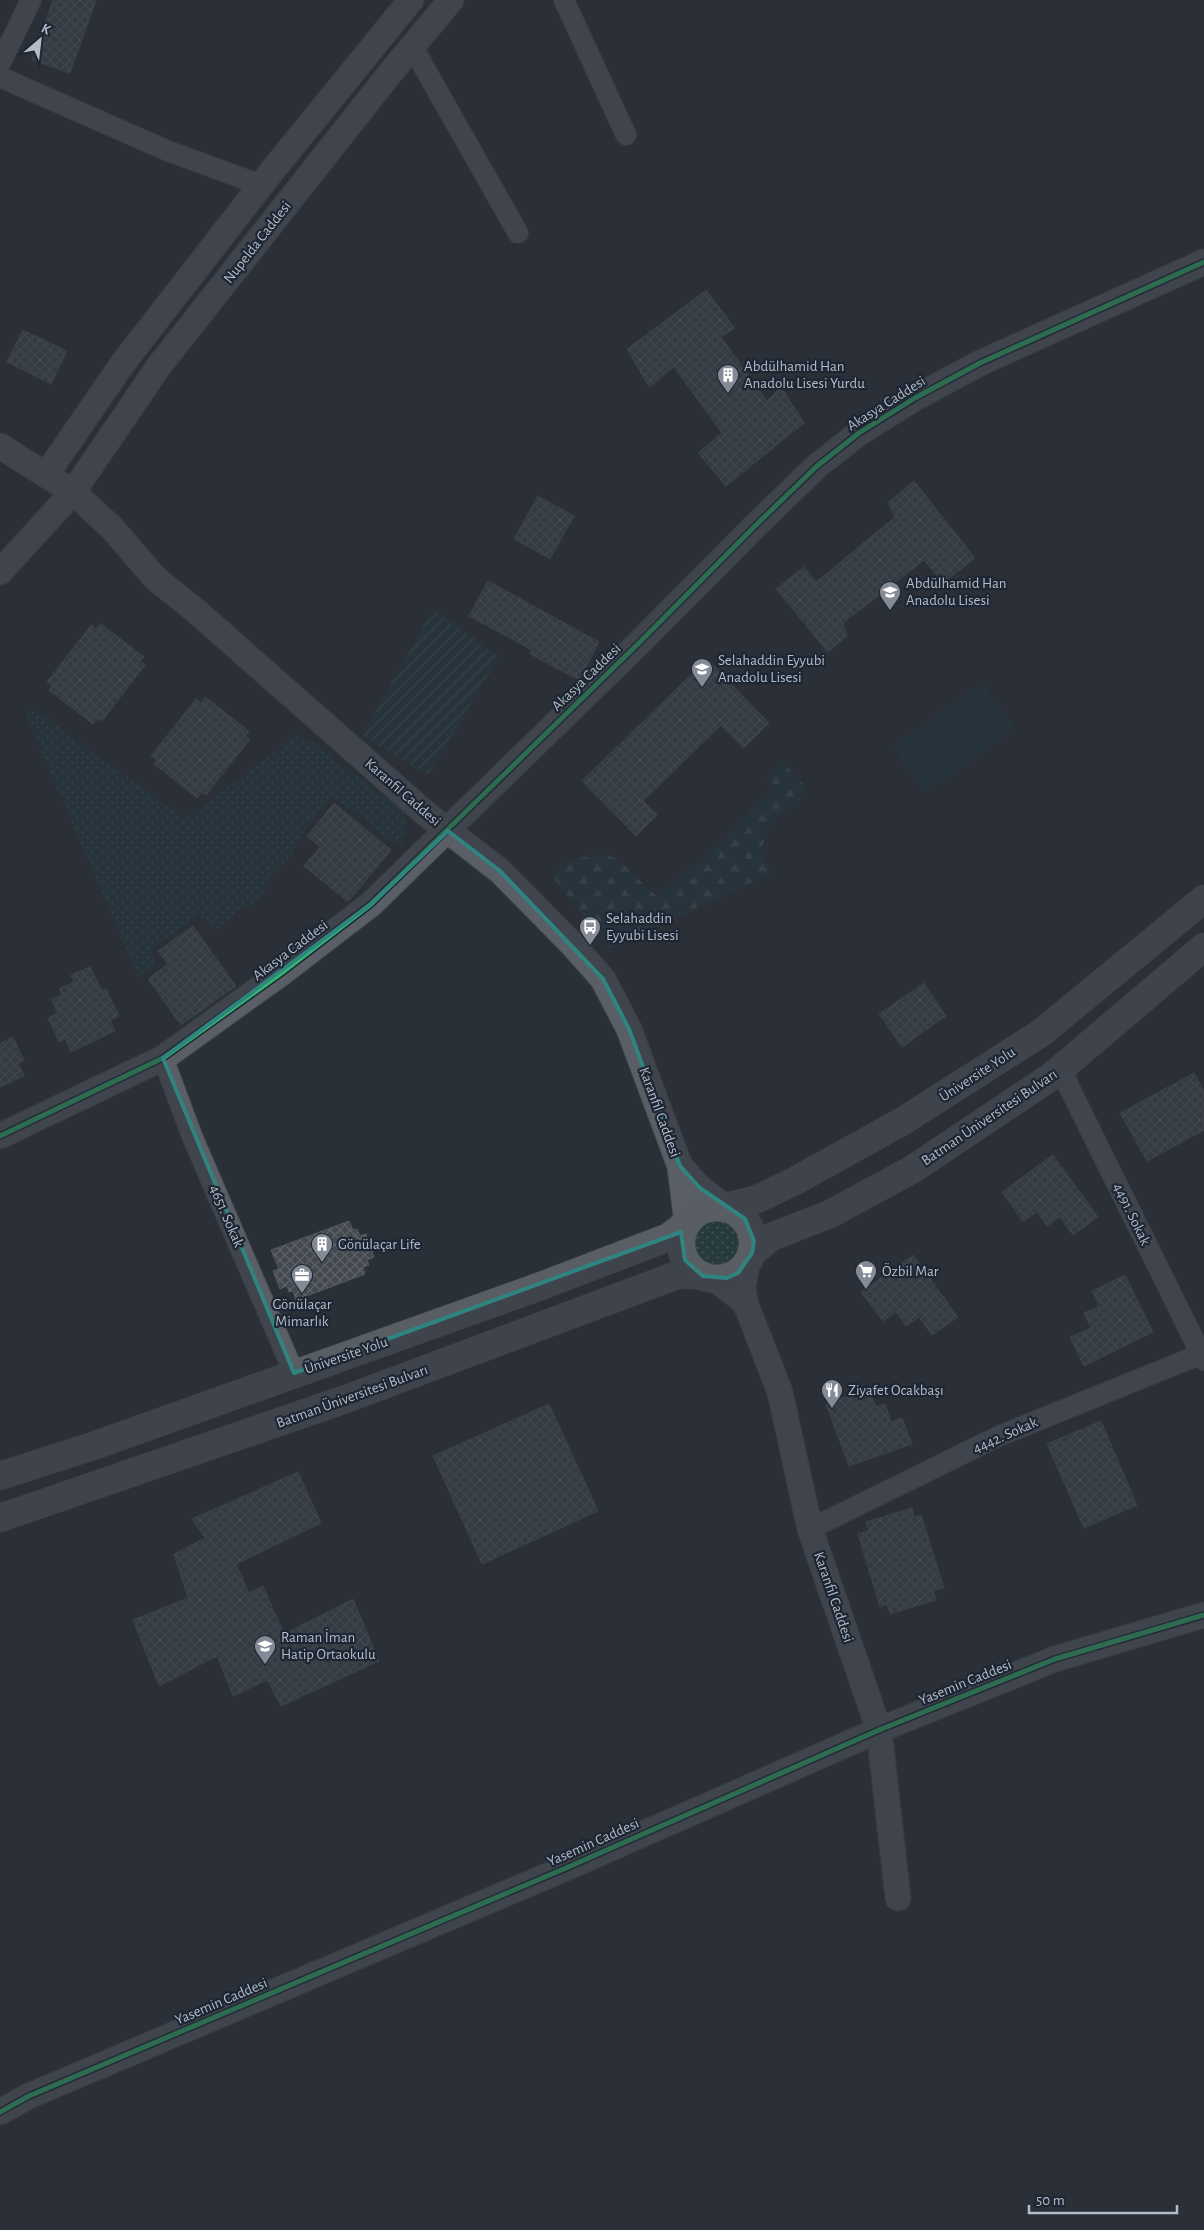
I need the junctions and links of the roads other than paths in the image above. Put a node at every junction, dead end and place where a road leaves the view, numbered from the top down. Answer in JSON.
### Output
{"nodes":[{"id":1,"x":31,"y":0,"type":"edge"},
{"id":2,"x":411,"y":0,"type":"edge"},
{"id":3,"x":451,"y":0,"type":"edge"},
{"id":4,"x":564,"y":0,"type":"edge"},
{"id":5,"x":412,"y":46,"type":"junction"},
{"id":6,"x":0,"y":64,"type":"edge"},
{"id":7,"x":0,"y":77,"type":"edge"},
{"id":8,"x":626,"y":135,"type":"dead end"},
{"id":9,"x":261,"y":185,"type":"junction"},
{"id":10,"x":518,"y":233,"type":"dead end"},
{"id":11,"x":1204,"y":262,"type":"edge"},
{"id":12,"x":0,"y":446,"type":"edge"},
{"id":13,"x":46,"y":475,"type":"junction"},
{"id":14,"x":73,"y":492,"type":"junction"},
{"id":15,"x":0,"y":572,"type":"edge"},
{"id":16,"x":448,"y":831,"type":"junction"},
{"id":17,"x":1204,"y":899,"type":"edge"},
{"id":18,"x":1204,"y":947,"type":"edge"},
{"id":19,"x":163,"y":1058,"type":"junction"},
{"id":20,"x":1062,"y":1067,"type":"junction"},
{"id":21,"x":0,"y":1136,"type":"edge"},
{"id":22,"x":680,"y":1166,"type":"junction"},
{"id":23,"x":725,"y":1207,"type":"junction"},
{"id":24,"x":687,"y":1223,"type":"junction"},
{"id":25,"x":749,"y":1259,"type":"junction"},
{"id":26,"x":709,"y":1277,"type":"junction"},
{"id":27,"x":745,"y":1302,"type":"junction"},
{"id":28,"x":1203,"y":1355,"type":"edge"},
{"id":29,"x":294,"y":1373,"type":"junction"},
{"id":30,"x":0,"y":1476,"type":"edge"},
{"id":31,"x":0,"y":1518,"type":"edge"},
{"id":32,"x":810,"y":1529,"type":"junction"},
{"id":33,"x":1204,"y":1615,"type":"edge"},
{"id":34,"x":879,"y":1730,"type":"junction"},
{"id":35,"x":898,"y":1898,"type":"dead end"},
{"id":36,"x":0,"y":2112,"type":"edge"}],
"edges":[{"from":1,"to":6,"type":"street"},
{"from":2,"to":9,"type":"street"},
{"from":3,"to":5,"type":"street","name":"Nupelda Caddesi"},
{"from":4,"to":8,"type":"street"},
{"from":5,"to":10,"type":"street"},
{"from":5,"to":14,"type":"street","name":"Nupelda Caddesi"},
{"from":7,"to":9,"type":"street"},
{"from":9,"to":13,"type":"street"},
{"from":11,"to":16,"type":"street","name":"Akasya Caddesi"},
{"from":12,"to":13,"type":"street","name":"Karanfil Caddesi"},
{"from":13,"to":14,"type":"street","name":"Karanfil Caddesi"},
{"from":14,"to":15,"type":"street","name":"Nupelda Caddesi"},
{"from":14,"to":16,"type":"street","name":"Karanfil Caddesi"},
{"from":16,"to":19,"type":"street","name":"Akasya Caddesi"},
{"from":16,"to":22,"type":"street","name":"Karanfil Caddesi"},
{"from":17,"to":23,"type":"main road","name":"Üniversite Yolu"},
{"from":18,"to":20,"type":"main road","name":"Batman Üniversitesi Bulvarı"},
{"from":19,"to":21,"type":"street","name":"Akasya Caddesi"},
{"from":19,"to":29,"type":"street","name":"4651. Sokak"},
{"from":20,"to":25,"type":"main road","name":"Batman Üniversitesi Bulvarı"},
{"from":20,"to":28,"type":"street","name":"4491. Sokak"},
{"from":22,"to":23,"type":"street"},
{"from":22,"to":24,"type":"street"},
{"from":23,"to":24,"type":"main road"},
{"from":23,"to":25,"type":"main road"},
{"from":24,"to":26,"type":"main road"},
{"from":24,"to":29,"type":"main road","name":"Üniversite Yolu"},
{"from":25,"to":26,"type":"main road"},
{"from":25,"to":27,"type":"street"},
{"from":26,"to":27,"type":"street"},
{"from":26,"to":31,"type":"main road","name":"Batman Üniversitesi Bulvarı"},
{"from":27,"to":32,"type":"street","name":"Karanfil Caddesi"},
{"from":28,"to":32,"type":"street","name":"4442. Sokak"},
{"from":29,"to":30,"type":"main road","name":"Üniversite Yolu"},
{"from":32,"to":34,"type":"street","name":"Karanfil Caddesi"},
{"from":33,"to":34,"type":"street","name":"Yasemin Caddesi"},
{"from":34,"to":35,"type":"street","name":"Karanfil Caddesi"},
{"from":34,"to":36,"type":"street","name":"Yasemin Caddesi"}]}
